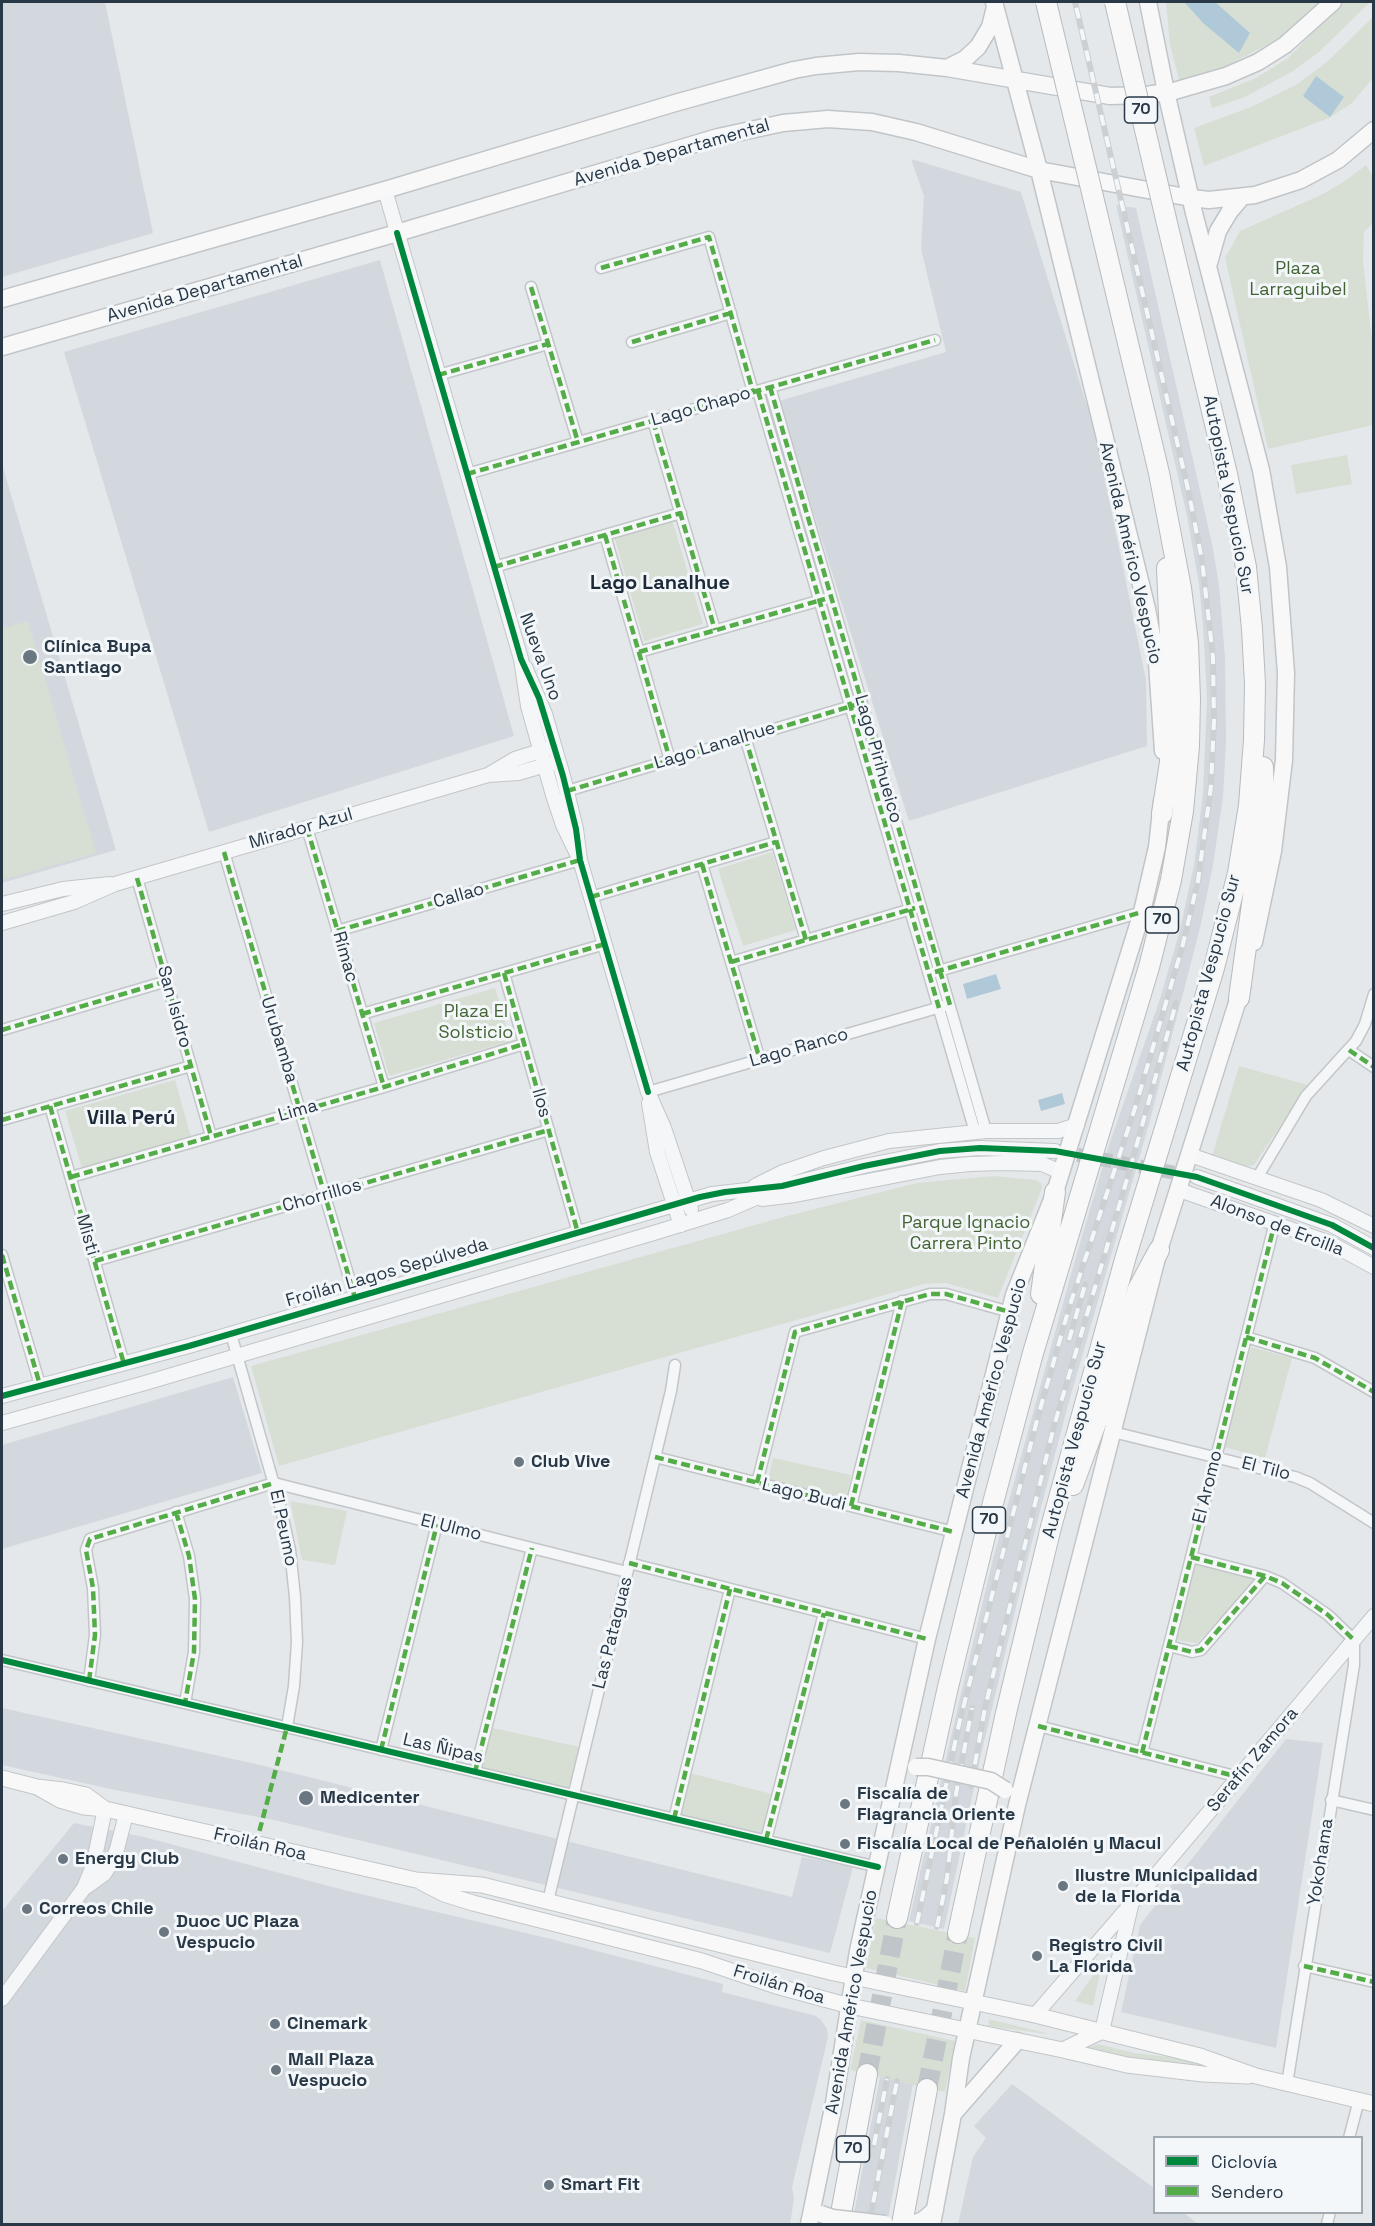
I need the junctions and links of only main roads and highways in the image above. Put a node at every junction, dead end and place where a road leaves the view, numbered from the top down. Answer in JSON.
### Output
{"nodes":[{"id":1,"x":1046,"y":2,"type":"edge"},
{"id":2,"x":1115,"y":2,"type":"edge"},
{"id":3,"x":1148,"y":2,"type":"edge"},
{"id":4,"x":1333,"y":2,"type":"edge"},
{"id":5,"x":994,"y":4,"type":"edge"},
{"id":6,"x":947,"y":68,"type":"junction"},
{"id":7,"x":1014,"y":81,"type":"junction"},
{"id":8,"x":1166,"y":92,"type":"junction"},
{"id":9,"x":1374,"y":130,"type":"edge"},
{"id":10,"x":1039,"y":170,"type":"junction"},
{"id":11,"x":1191,"y":198,"type":"junction"},
{"id":12,"x":1241,"y":198,"type":"junction"},
{"id":13,"x":1208,"y":270,"type":"junction"},
{"id":14,"x":2,"y":299,"type":"edge"},
{"id":15,"x":2,"y":347,"type":"edge"},
{"id":16,"x":1159,"y":473,"type":"junction"},
{"id":17,"x":1255,"y":708,"type":"junction"},
{"id":18,"x":1162,"y":814,"type":"junction"},
{"id":19,"x":1239,"y":998,"type":"junction"},
{"id":20,"x":1055,"y":1192,"type":"junction"},
{"id":21,"x":1159,"y":1250,"type":"junction"},
{"id":22,"x":1033,"y":1353,"type":"junction"},
{"id":23,"x":1051,"y":1527,"type":"junction"},
{"id":24,"x":2,"y":1778,"type":"edge"},
{"id":25,"x":896,"y":1778,"type":"junction"},
{"id":26,"x":1017,"y":1805,"type":"junction"},
{"id":27,"x":416,"y":1880,"type":"junction"},
{"id":28,"x":897,"y":1918,"type":"tunnel mouth"},
{"id":29,"x":958,"y":1933,"type":"tunnel mouth"},
{"id":30,"x":854,"y":1977,"type":"junction"},
{"id":31,"x":973,"y":2002,"type":"junction"},
{"id":32,"x":850,"y":2006,"type":"junction"},
{"id":33,"x":967,"y":2031,"type":"junction"},
{"id":34,"x":1102,"y":2031,"type":"junction"},
{"id":35,"x":1017,"y":2041,"type":"junction"},
{"id":36,"x":1063,"y":2050,"type":"junction"},
{"id":37,"x":867,"y":2074,"type":"tunnel mouth"},
{"id":38,"x":1256,"y":2076,"type":"junction"},
{"id":39,"x":927,"y":2089,"type":"tunnel mouth"},
{"id":40,"x":1366,"y":2102,"type":"edge"},
{"id":41,"x":953,"y":2114,"type":"junction"},
{"id":42,"x":814,"y":2215,"type":"edge"},
{"id":43,"x":934,"y":2217,"type":"edge"},
{"id":44,"x":839,"y":2224,"type":"edge"},
{"id":45,"x":885,"y":2224,"type":"edge"},
{"id":46,"x":902,"y":2224,"type":"edge"},
{"id":47,"x":914,"y":2224,"type":"edge"}],
"edges":[{"from":1,"to":16,"type":"highway","number":"70","bridge":true},
{"from":2,"to":17,"type":"highway","name":"Autopista Vespucio Sur","number":"70","bridge":true},
{"from":3,"to":8,"type":"main road"},
{"from":4,"to":8,"type":"main road"},
{"from":5,"to":6,"type":"main road"},
{"from":5,"to":7,"type":"main road","name":"Avenida Américo Vespucio"},
{"from":6,"to":7,"type":"main road"},
{"from":6,"to":14,"type":"main road"},
{"from":7,"to":8,"type":"main road"},
{"from":7,"to":10,"type":"main road","name":"Avenida Américo Vespucio"},
{"from":8,"to":11,"type":"main road"},
{"from":9,"to":12,"type":"main road","name":"Avenida Departamental"},
{"from":10,"to":11,"type":"main road","name":"Avenida Departamental"},
{"from":10,"to":15,"type":"main road","name":"Avenida Departamental"},
{"from":10,"to":18,"type":"main road","name":"Avenida Américo Vespucio"},
{"from":11,"to":12,"type":"main road","name":"Avenida Departamental"},
{"from":11,"to":13,"type":"main road"},
{"from":12,"to":13,"type":"main road"},
{"from":13,"to":19,"type":"main road"},
{"from":16,"to":18,"type":"highway"},
{"from":16,"to":22,"type":"highway","number":"70"},
{"from":17,"to":19,"type":"highway"},
{"from":17,"to":23,"type":"highway","name":"Autopista Vespucio Sur","number":"70"},
{"from":18,"to":20,"type":"main road","name":"Avenida Américo Vespucio"},
{"from":19,"to":21,"type":"main road"},
{"from":20,"to":22,"type":"highway"},
{"from":20,"to":25,"type":"main road","name":"Avenida Américo Vespucio"},
{"from":21,"to":23,"type":"highway"},
{"from":21,"to":26,"type":"main road"},
{"from":22,"to":28,"type":"highway","number":"70"},
{"from":23,"to":29,"type":"highway","name":"Autopista Vespucio Sur","number":"70"},
{"from":24,"to":27,"type":"main road","name":"Froilán Roa"},
{"from":25,"to":26,"type":"main road","bridge":true},
{"from":25,"to":30,"type":"main road","name":"Avenida Américo Vespucio"},
{"from":26,"to":31,"type":"main road"},
{"from":27,"to":30,"type":"main road","name":"Froilán Roa"},
{"from":27,"to":32,"type":"main road","name":"Froilán Roa"},
{"from":30,"to":31,"type":"main road","name":"Froilán Roa"},
{"from":30,"to":32,"type":"main road","name":"Avenida Américo Vespucio"},
{"from":31,"to":33,"type":"main road"},
{"from":31,"to":34,"type":"main road","name":"Froilán Roa"},
{"from":32,"to":33,"type":"main road","name":"Froilán Roa"},
{"from":32,"to":42,"type":"main road","name":"Avenida Américo Vespucio"},
{"from":33,"to":35,"type":"main road","name":"Froilán Roa"},
{"from":33,"to":41,"type":"main road"},
{"from":34,"to":36,"type":"main road"},
{"from":34,"to":38,"type":"main road","name":"Froilán Roa"},
{"from":35,"to":36,"type":"main road","name":"Froilán Roa"},
{"from":35,"to":41,"type":"main road"},
{"from":36,"to":38,"type":"main road","name":"Froilán Roa"},
{"from":37,"to":44,"type":"highway","number":"70"},
{"from":38,"to":40,"type":"main road","name":"Froilán Roa"},
{"from":39,"to":46,"type":"highway"},
{"from":41,"to":43,"type":"main road"},
{"from":42,"to":45,"type":"main road","bridge":true},
{"from":43,"to":47,"type":"main road"}]}
